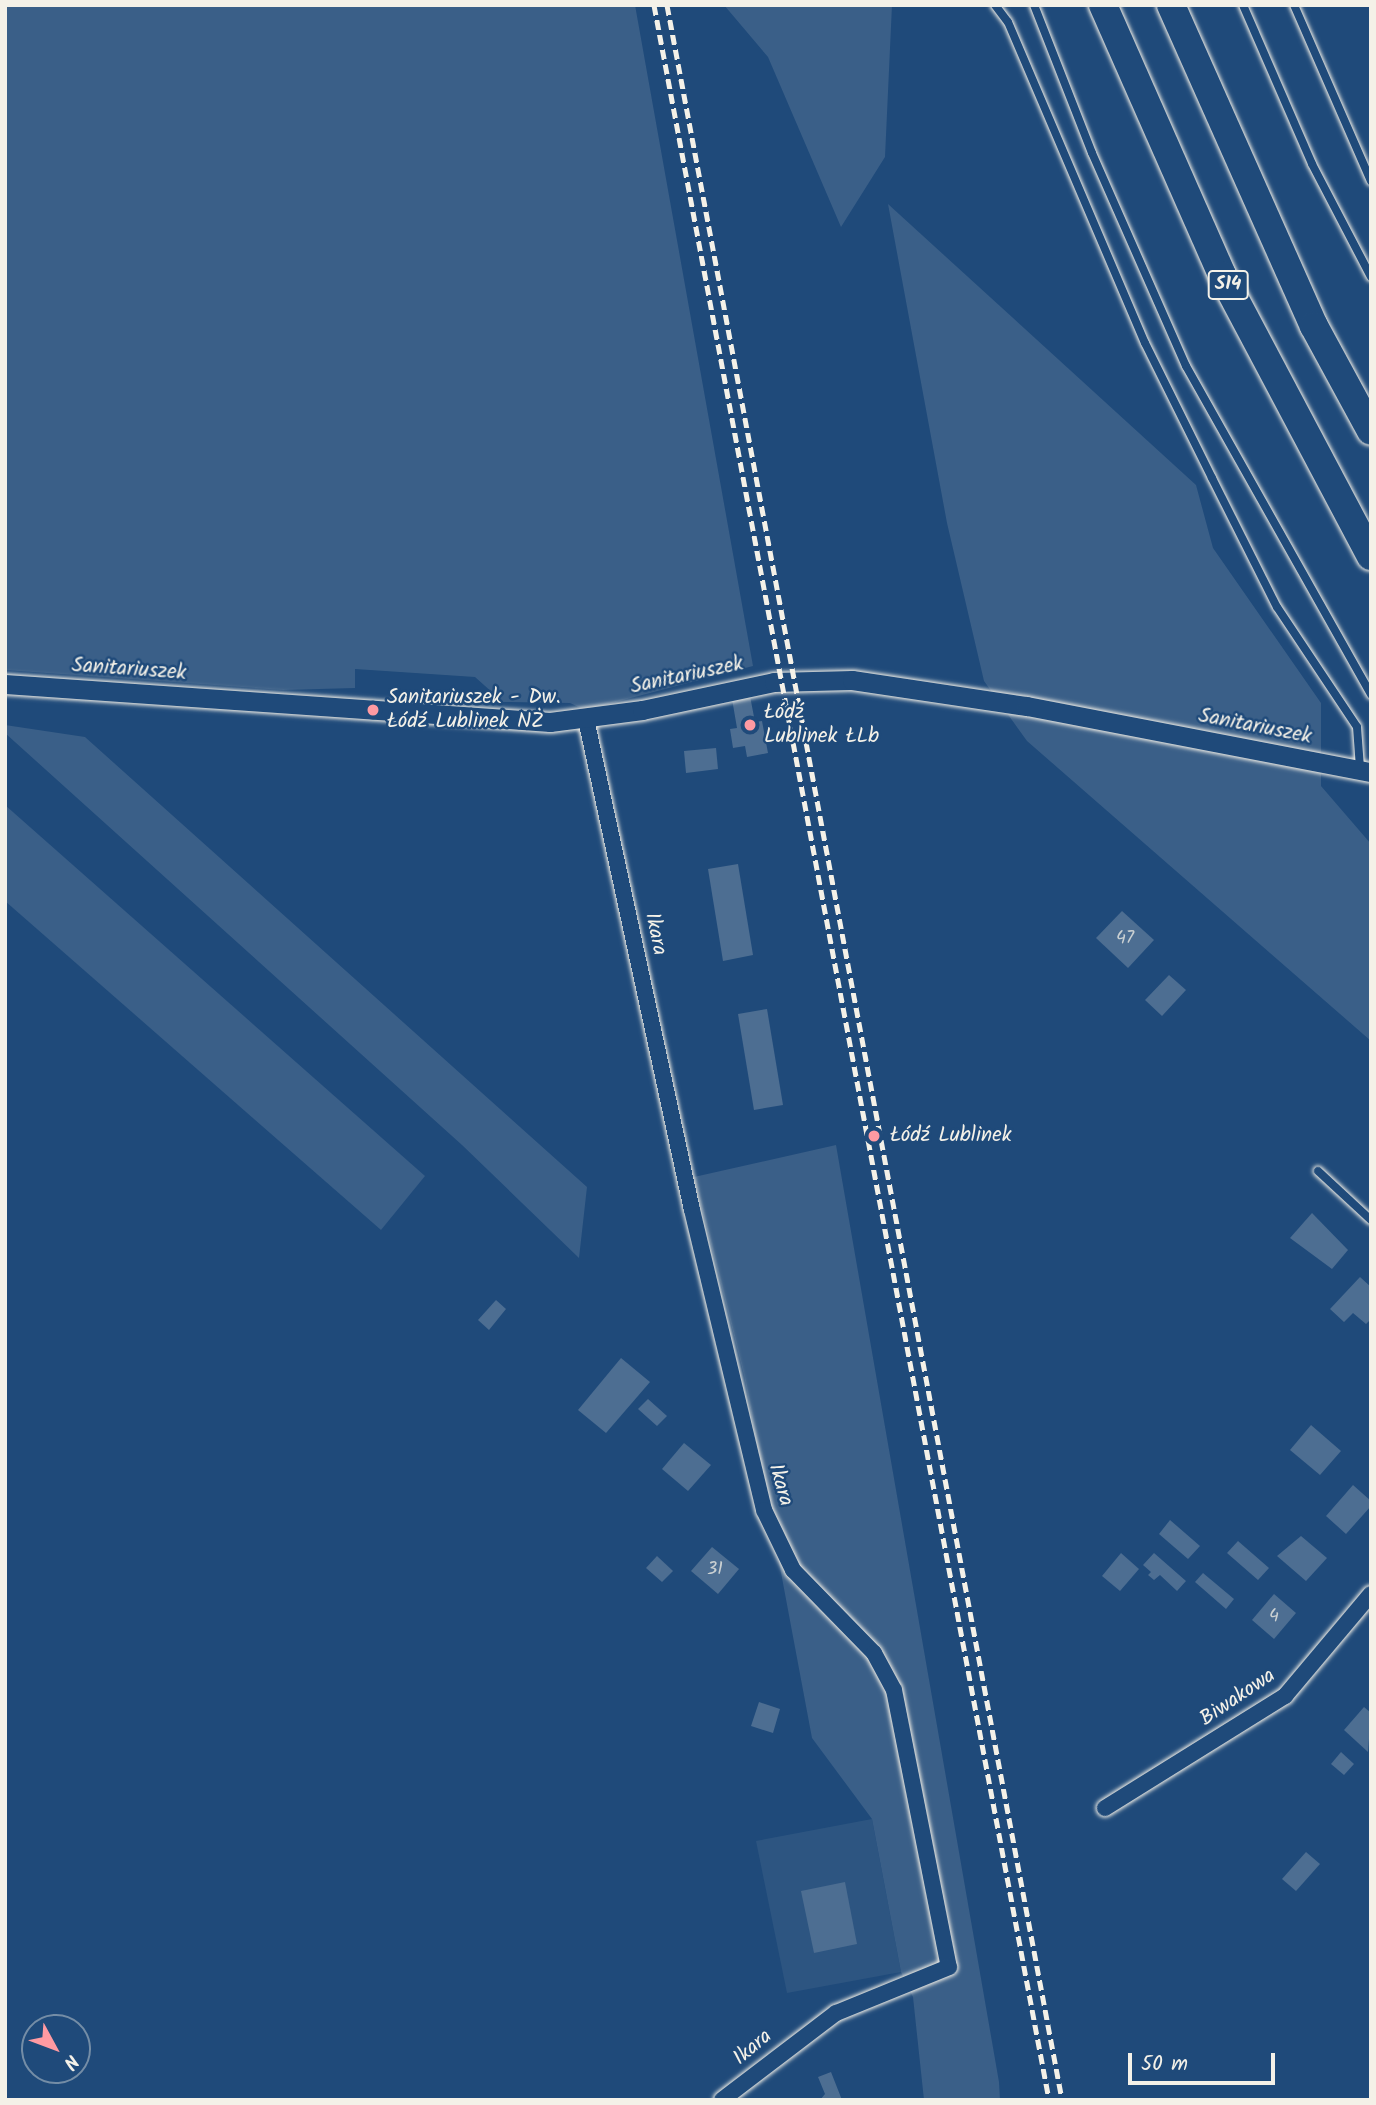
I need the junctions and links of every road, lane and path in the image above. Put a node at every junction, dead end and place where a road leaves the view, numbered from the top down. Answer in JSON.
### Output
{"nodes":[{"id":1,"x":995,"y":5,"type":"edge"},
{"id":2,"x":1034,"y":5,"type":"edge"},
{"id":3,"x":1103,"y":5,"type":"edge"},
{"id":4,"x":1171,"y":5,"type":"edge"},
{"id":5,"x":1242,"y":5,"type":"edge"},
{"id":6,"x":1294,"y":5,"type":"edge"},
{"id":7,"x":1371,"y":181,"type":"edge"},
{"id":8,"x":1371,"y":277,"type":"edge"},
{"id":9,"x":1371,"y":431,"type":"edge"},
{"id":10,"x":1371,"y":556,"type":"edge"},
{"id":11,"x":5,"y":684,"type":"edge"},
{"id":12,"x":1371,"y":694,"type":"edge"},
{"id":13,"x":586,"y":719,"type":"junction"},
{"id":14,"x":1365,"y":771,"type":"edge"},
{"id":15,"x":1318,"y":1171,"type":"dead end"},
{"id":16,"x":1371,"y":1220,"type":"edge"},
{"id":17,"x":1371,"y":1594,"type":"edge"},
{"id":18,"x":1105,"y":1808,"type":"dead end"},
{"id":19,"x":722,"y":2100,"type":"edge"}],
"edges":[{"from":1,"to":14,"type":"lane"},
{"from":2,"to":12,"type":"lane"},
{"from":3,"to":10,"type":"highway","number":"S14"},
{"from":4,"to":9,"type":"highway"},
{"from":5,"to":8,"type":"lane"},
{"from":6,"to":7,"type":"lane"},
{"from":11,"to":13,"type":"street","name":"Sanitariuszek"},
{"from":13,"to":14,"type":"street","name":"Sanitariuszek"},
{"from":13,"to":19,"type":"street","name":"Ikara"},
{"from":15,"to":16,"type":"lane"},
{"from":17,"to":18,"type":"street","name":"Biwakowa"}]}
